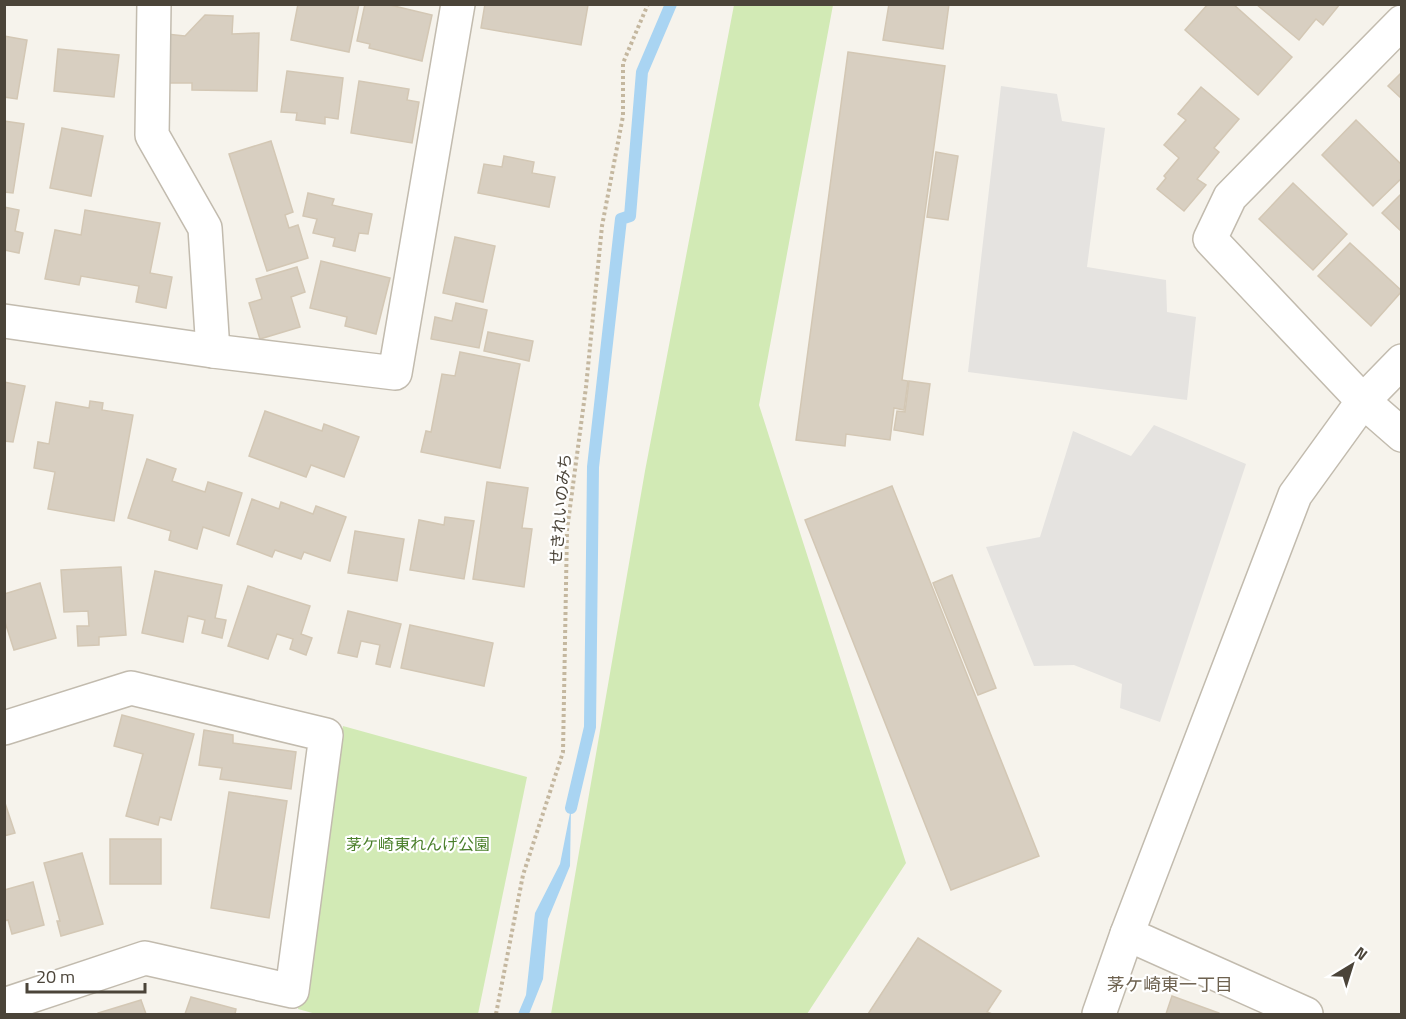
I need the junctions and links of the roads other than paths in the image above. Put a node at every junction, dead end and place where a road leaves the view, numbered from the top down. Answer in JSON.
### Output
{"nodes":[{"id":1,"x":154,"y":4,"type":"edge"},
{"id":2,"x":458,"y":4,"type":"edge"},
{"id":3,"x":1401,"y":22,"type":"edge"},
{"id":4,"x":4,"y":321,"type":"edge"},
{"id":5,"x":213,"y":351,"type":"junction"},
{"id":6,"x":1401,"y":362,"type":"edge"},
{"id":7,"x":1363,"y":401,"type":"junction"},
{"id":8,"x":1401,"y":435,"type":"edge"},
{"id":9,"x":4,"y":728,"type":"edge"},
{"id":10,"x":1127,"y":934,"type":"junction"},
{"id":11,"x":4,"y":1005,"type":"edge"},
{"id":12,"x":1099,"y":1014,"type":"edge"},
{"id":13,"x":1306,"y":1014,"type":"edge"}],
"edges":[{"from":1,"to":5,"type":"street"},
{"from":2,"to":5,"type":"street"},
{"from":3,"to":7,"type":"street"},
{"from":4,"to":5,"type":"street"},
{"from":6,"to":7,"type":"street"},
{"from":7,"to":8,"type":"street"},
{"from":7,"to":10,"type":"street"},
{"from":9,"to":11,"type":"street"},
{"from":10,"to":12,"type":"street"},
{"from":10,"to":13,"type":"street"}]}
